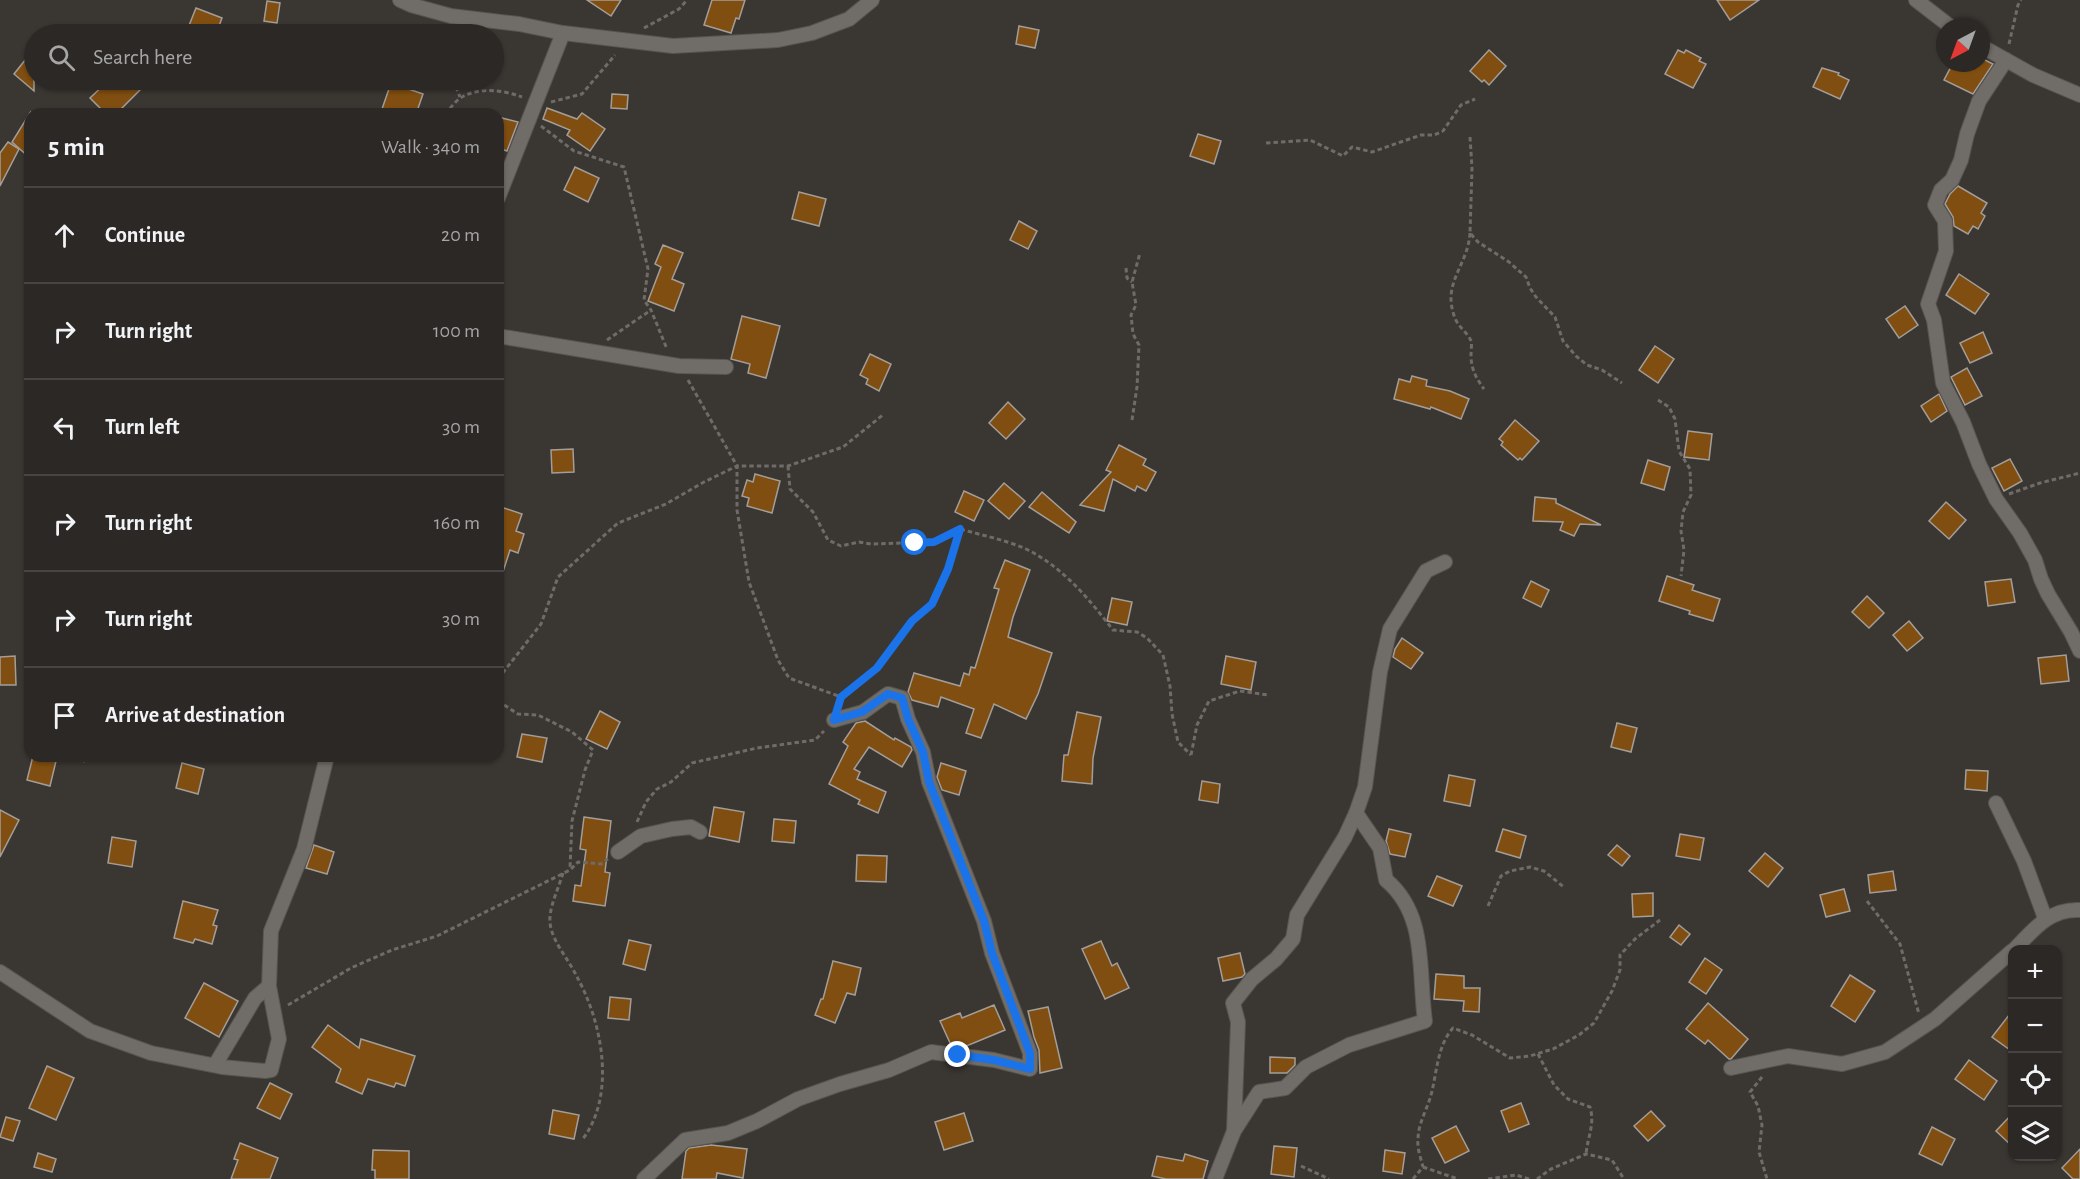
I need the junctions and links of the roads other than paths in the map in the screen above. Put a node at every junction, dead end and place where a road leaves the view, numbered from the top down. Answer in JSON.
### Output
{"nodes":[{"id":1,"x":400,"y":0,"type":"edge"},
{"id":2,"x":873,"y":0,"type":"edge"},
{"id":3,"x":1916,"y":0,"type":"edge"},
{"id":4,"x":1939,"y":18,"type":"edge"},
{"id":5,"x":563,"y":33,"type":"junction"},
{"id":6,"x":1990,"y":51,"type":"edge"},
{"id":7,"x":2006,"y":60,"type":"junction"},
{"id":8,"x":2080,"y":95,"type":"edge"},
{"id":9,"x":504,"y":183,"type":"edge"},
{"id":10,"x":504,"y":337,"type":"edge"},
{"id":11,"x":726,"y":367,"type":"dead end"},
{"id":12,"x":1445,"y":562,"type":"dead end"},
{"id":13,"x":2080,"y":651,"type":"edge"},
{"id":14,"x":834,"y":720,"type":"road end"},
{"id":15,"x":326,"y":762,"type":"edge"},
{"id":16,"x":1996,"y":803,"type":"dead end"},
{"id":17,"x":1356,"y":813,"type":"junction"},
{"id":18,"x":700,"y":832,"type":"dead end"},
{"id":19,"x":618,"y":852,"type":"road end"},
{"id":20,"x":2080,"y":910,"type":"edge"},
{"id":21,"x":2046,"y":918,"type":"junction"},
{"id":22,"x":2018,"y":945,"type":"edge"},
{"id":23,"x":2008,"y":954,"type":"edge"},
{"id":24,"x":0,"y":972,"type":"edge"},
{"id":25,"x":269,"y":986,"type":"junction"},
{"id":26,"x":215,"y":1065,"type":"junction"},
{"id":27,"x":1731,"y":1068,"type":"dead end"},
{"id":28,"x":1234,"y":1131,"type":"junction"},
{"id":29,"x":644,"y":1179,"type":"edge"},
{"id":30,"x":1215,"y":1179,"type":"edge"}],
"edges":[{"from":1,"to":5,"type":"street"},
{"from":2,"to":5,"type":"street"},
{"from":3,"to":4,"type":"street"},
{"from":5,"to":9,"type":"street"},
{"from":6,"to":7,"type":"street"},
{"from":7,"to":8,"type":"street"},
{"from":7,"to":13,"type":"street"},
{"from":10,"to":11,"type":"street"},
{"from":12,"to":17,"type":"street"},
{"from":14,"to":29,"type":"street"},
{"from":15,"to":25,"type":"street"},
{"from":16,"to":21,"type":"street"},
{"from":17,"to":28,"type":"street"},
{"from":17,"to":28,"type":"street"},
{"from":18,"to":19,"type":"street"},
{"from":20,"to":21,"type":"street"},
{"from":21,"to":22,"type":"street"},
{"from":23,"to":27,"type":"street"},
{"from":24,"to":26,"type":"street"},
{"from":25,"to":26,"type":"street"},
{"from":25,"to":26,"type":"street"},
{"from":28,"to":30,"type":"street"}]}
